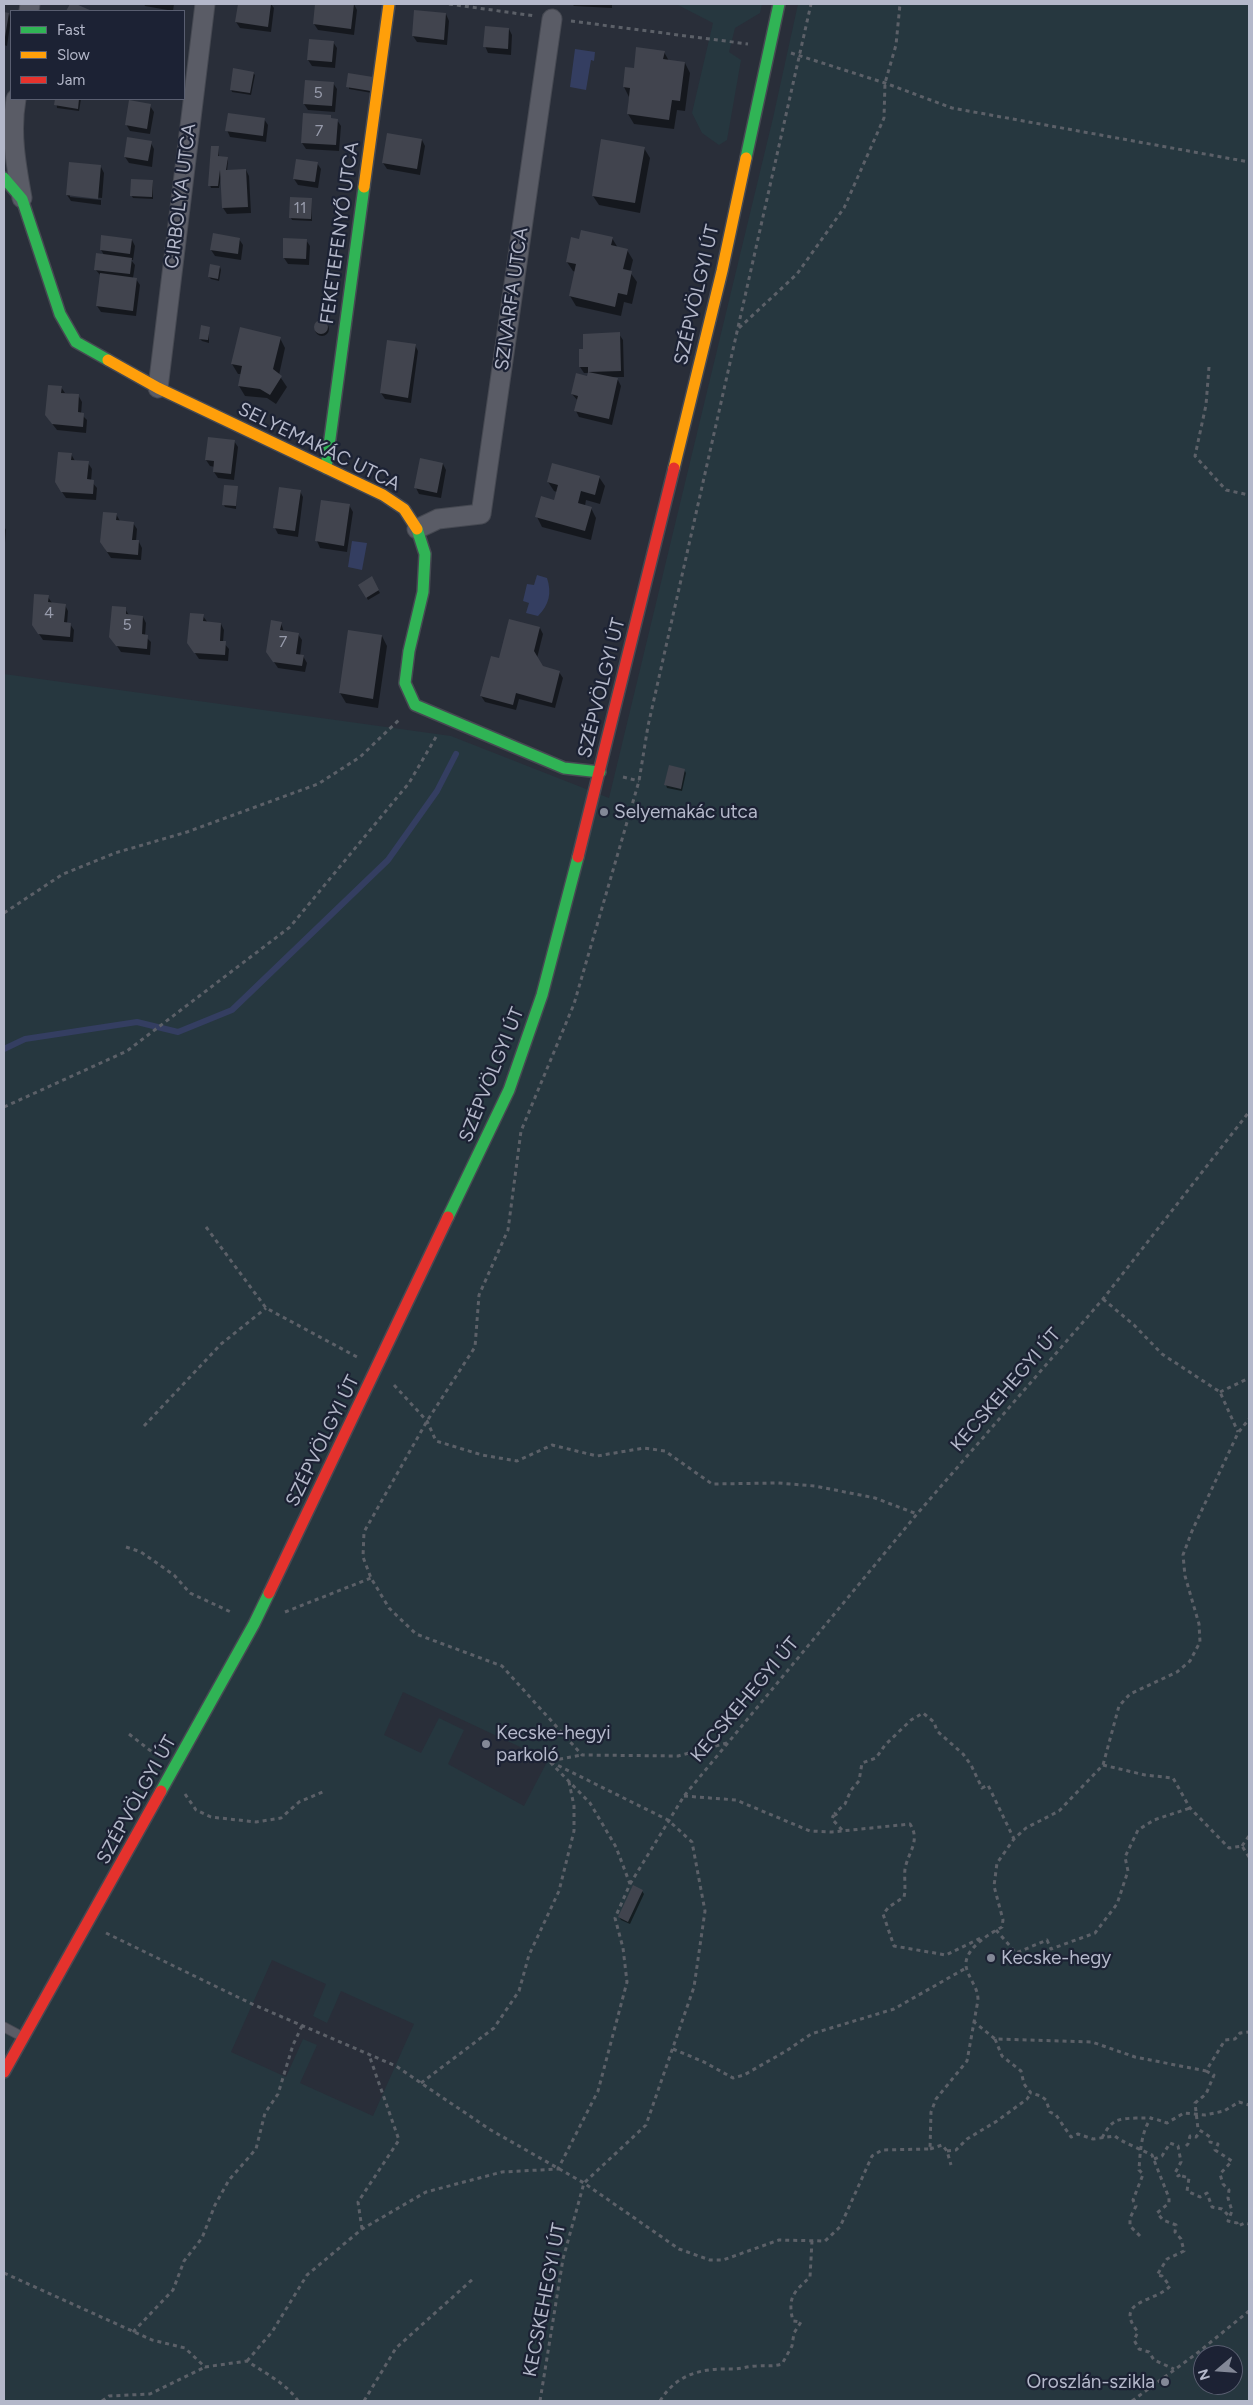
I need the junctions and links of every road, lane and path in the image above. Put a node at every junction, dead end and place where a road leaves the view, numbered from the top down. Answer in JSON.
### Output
{"nodes":[{"id":1,"x":205,"y":4,"type":"edge"},
{"id":2,"x":389,"y":4,"type":"edge"},
{"id":3,"x":449,"y":4,"type":"edge"},
{"id":4,"x":779,"y":4,"type":"edge"},
{"id":5,"x":811,"y":4,"type":"edge"},
{"id":6,"x":900,"y":4,"type":"edge"},
{"id":7,"x":552,"y":18,"type":"junction"},
{"id":8,"x":770,"y":47,"type":"junction"},
{"id":9,"x":800,"y":55,"type":"junction"},
{"id":10,"x":885,"y":83,"type":"junction"},
{"id":11,"x":16,"y":100,"type":"edge"},
{"id":12,"x":1249,"y":162,"type":"edge"},
{"id":13,"x":4,"y":178,"type":"edge"},
{"id":14,"x":22,"y":199,"type":"junction"},
{"id":15,"x":738,"y":329,"type":"junction"},
{"id":16,"x":1209,"y":367,"type":"dead end"},
{"id":17,"x":158,"y":388,"type":"junction"},
{"id":18,"x":326,"y":468,"type":"junction"},
{"id":19,"x":1249,"y":495,"type":"edge"},
{"id":20,"x":417,"y":529,"type":"junction"},
{"id":21,"x":415,"y":705,"type":"junction"},
{"id":22,"x":449,"y":718,"type":"junction"},
{"id":23,"x":600,"y":772,"type":"junction"},
{"id":24,"x":4,"y":907,"type":"edge"},
{"id":25,"x":9,"y":908,"type":"junction"},
{"id":26,"x":4,"y":913,"type":"edge"},
{"id":27,"x":4,"y":1107,"type":"edge"},
{"id":28,"x":1249,"y":1112,"type":"edge"},
{"id":29,"x":206,"y":1227,"type":"dead end"},
{"id":30,"x":1103,"y":1299,"type":"junction"},
{"id":31,"x":266,"y":1308,"type":"junction"},
{"id":32,"x":378,"y":1368,"type":"junction"},
{"id":33,"x":1249,"y":1378,"type":"edge"},
{"id":34,"x":1220,"y":1392,"type":"junction"},
{"id":35,"x":1249,"y":1419,"type":"edge"},
{"id":36,"x":427,"y":1421,"type":"junction"},
{"id":37,"x":144,"y":1426,"type":"dead end"},
{"id":38,"x":1238,"y":1433,"type":"junction"},
{"id":39,"x":917,"y":1514,"type":"junction"},
{"id":40,"x":126,"y":1547,"type":"dead end"},
{"id":41,"x":370,"y":1578,"type":"junction"},
{"id":42,"x":254,"y":1624,"type":"junction"},
{"id":43,"x":129,"y":1734,"type":"dead end"},
{"id":44,"x":727,"y":1743,"type":"junction"},
{"id":45,"x":582,"y":1755,"type":"junction"},
{"id":46,"x":548,"y":1760,"type":"junction"},
{"id":47,"x":1103,"y":1765,"type":"junction"},
{"id":48,"x":172,"y":1774,"type":"junction"},
{"id":49,"x":569,"y":1781,"type":"junction"},
{"id":50,"x":325,"y":1791,"type":"dead end"},
{"id":51,"x":684,"y":1796,"type":"junction"},
{"id":52,"x":1190,"y":1808,"type":"junction"},
{"id":53,"x":668,"y":1820,"type":"junction"},
{"id":54,"x":842,"y":1830,"type":"junction"},
{"id":55,"x":1249,"y":1836,"type":"edge"},
{"id":56,"x":1014,"y":1839,"type":"junction"},
{"id":57,"x":1242,"y":1846,"type":"junction"},
{"id":58,"x":1249,"y":1857,"type":"edge"},
{"id":59,"x":630,"y":1884,"type":"junction"},
{"id":60,"x":88,"y":1924,"type":"junction"},
{"id":61,"x":996,"y":1930,"type":"junction"},
{"id":62,"x":986,"y":1936,"type":"junction"},
{"id":63,"x":966,"y":1968,"type":"junction"},
{"id":64,"x":973,"y":2021,"type":"junction"},
{"id":65,"x":4,"y":2026,"type":"edge"},
{"id":66,"x":302,"y":2026,"type":"junction"},
{"id":67,"x":1249,"y":2032,"type":"edge"},
{"id":68,"x":23,"y":2037,"type":"junction"},
{"id":69,"x":995,"y":2039,"type":"junction"},
{"id":70,"x":673,"y":2049,"type":"junction"},
{"id":71,"x":369,"y":2054,"type":"junction"},
{"id":72,"x":1206,"y":2071,"type":"junction"},
{"id":73,"x":4,"y":2072,"type":"edge"},
{"id":74,"x":421,"y":2083,"type":"junction"},
{"id":75,"x":1031,"y":2093,"type":"junction"},
{"id":76,"x":1249,"y":2106,"type":"edge"},
{"id":77,"x":1195,"y":2115,"type":"junction"},
{"id":78,"x":1152,"y":2118,"type":"junction"},
{"id":79,"x":1200,"y":2132,"type":"junction"},
{"id":80,"x":1102,"y":2138,"type":"junction"},
{"id":81,"x":1186,"y":2146,"type":"dead end"},
{"id":82,"x":1141,"y":2149,"type":"junction"},
{"id":83,"x":930,"y":2150,"type":"junction"},
{"id":84,"x":948,"y":2151,"type":"junction"},
{"id":85,"x":1154,"y":2159,"type":"junction"},
{"id":86,"x":951,"y":2165,"type":"dead end"},
{"id":87,"x":558,"y":2169,"type":"junction"},
{"id":88,"x":584,"y":2183,"type":"junction"},
{"id":89,"x":1230,"y":2217,"type":"junction"},
{"id":90,"x":1249,"y":2224,"type":"edge"},
{"id":91,"x":362,"y":2229,"type":"junction"},
{"id":92,"x":1140,"y":2236,"type":"dead end"},
{"id":93,"x":812,"y":2241,"type":"junction"},
{"id":94,"x":4,"y":2273,"type":"edge"},
{"id":95,"x":474,"y":2278,"type":"dead end"},
{"id":96,"x":1249,"y":2311,"type":"edge"},
{"id":97,"x":133,"y":2332,"type":"junction"},
{"id":98,"x":247,"y":2361,"type":"junction"},
{"id":99,"x":205,"y":2367,"type":"junction"},
{"id":100,"x":1174,"y":2369,"type":"junction"},
{"id":101,"x":102,"y":2401,"type":"edge"},
{"id":102,"x":298,"y":2401,"type":"edge"},
{"id":103,"x":364,"y":2401,"type":"edge"},
{"id":104,"x":540,"y":2401,"type":"edge"},
{"id":105,"x":660,"y":2401,"type":"edge"},
{"id":106,"x":1132,"y":2401,"type":"edge"}],
"edges":[{"from":1,"to":17,"type":"street","name":"CIRBOLYA UTCA"},
{"from":2,"to":18,"type":"street","name":"FEKETEFENYŐ UTCA"},
{"from":3,"to":7,"type":"path"},
{"from":4,"to":8,"type":"street","name":"SZÉPVÖLGYI ÚT"},
{"from":5,"to":9,"type":"path"},
{"from":6,"to":10,"type":"path"},
{"from":7,"to":8,"type":"path"},
{"from":7,"to":20,"type":"street","name":"SZIVARFA UTCA"},
{"from":8,"to":9,"type":"path"},
{"from":8,"to":23,"type":"street","name":"SZÉPVÖLGYI ÚT"},
{"from":9,"to":10,"type":"path"},
{"from":9,"to":15,"type":"path"},
{"from":10,"to":12,"type":"path"},
{"from":10,"to":15,"type":"path"},
{"from":11,"to":14,"type":"street"},
{"from":13,"to":14,"type":"street","name":"SELYEMAKÁC UTCA"},
{"from":14,"to":17,"type":"street","name":"SELYEMAKÁC UTCA"},
{"from":15,"to":36,"type":"path"},
{"from":16,"to":19,"type":"path"},
{"from":17,"to":18,"type":"street","name":"SELYEMAKÁC UTCA"},
{"from":18,"to":20,"type":"street","name":"SELYEMAKÁC UTCA"},
{"from":20,"to":21,"type":"street","name":"SELYEMAKÁC UTCA"},
{"from":21,"to":22,"type":"street"},
{"from":21,"to":25,"type":"path"},
{"from":22,"to":23,"type":"street"},
{"from":22,"to":27,"type":"path"},
{"from":23,"to":32,"type":"street","name":"SZÉPVÖLGYI ÚT"},
{"from":24,"to":25,"type":"path"},
{"from":25,"to":26,"type":"path"},
{"from":28,"to":30,"type":"path","name":"KECSKEHEGYI ÚT"},
{"from":29,"to":31,"type":"path"},
{"from":30,"to":34,"type":"path"},
{"from":30,"to":39,"type":"path","name":"KECSKEHEGYI ÚT"},
{"from":31,"to":32,"type":"path"},
{"from":31,"to":37,"type":"path"},
{"from":32,"to":36,"type":"path"},
{"from":32,"to":42,"type":"street","name":"SZÉPVÖLGYI ÚT"},
{"from":33,"to":34,"type":"path"},
{"from":34,"to":38,"type":"path"},
{"from":35,"to":38,"type":"path"},
{"from":36,"to":39,"type":"path"},
{"from":36,"to":41,"type":"path"},
{"from":38,"to":47,"type":"path"},
{"from":39,"to":44,"type":"path","name":"KECSKEHEGYI ÚT"},
{"from":40,"to":42,"type":"path"},
{"from":41,"to":42,"type":"path"},
{"from":41,"to":45,"type":"path"},
{"from":42,"to":48,"type":"street","name":"SZÉPVÖLGYI ÚT"},
{"from":43,"to":48,"type":"path"},
{"from":44,"to":45,"type":"path"},
{"from":44,"to":51,"type":"path","name":"KECSKEHEGYI ÚT"},
{"from":45,"to":46,"type":"path"},
{"from":46,"to":49,"type":"path"},
{"from":46,"to":53,"type":"path"},
{"from":47,"to":52,"type":"path"},
{"from":47,"to":56,"type":"path"},
{"from":48,"to":50,"type":"path"},
{"from":48,"to":60,"type":"street","name":"SZÉPVÖLGYI ÚT"},
{"from":49,"to":59,"type":"path"},
{"from":49,"to":74,"type":"path"},
{"from":51,"to":53,"type":"path","name":"KECSKEHEGYI ÚT"},
{"from":51,"to":54,"type":"path"},
{"from":52,"to":57,"type":"path"},
{"from":52,"to":61,"type":"path"},
{"from":53,"to":59,"type":"path","name":"KECSKEHEGYI ÚT"},
{"from":53,"to":70,"type":"path"},
{"from":54,"to":56,"type":"path"},
{"from":54,"to":62,"type":"path"},
{"from":55,"to":57,"type":"path"},
{"from":56,"to":61,"type":"path"},
{"from":57,"to":58,"type":"path"},
{"from":59,"to":87,"type":"path","name":"KECSKEHEGYI ÚT"},
{"from":60,"to":66,"type":"path"},
{"from":60,"to":68,"type":"street","name":"SZÉPVÖLGYI ÚT"},
{"from":61,"to":62,"type":"path"},
{"from":62,"to":63,"type":"path"},
{"from":63,"to":64,"type":"path"},
{"from":63,"to":70,"type":"path"},
{"from":64,"to":69,"type":"path"},
{"from":64,"to":83,"type":"path"},
{"from":65,"to":68,"type":"lane"},
{"from":66,"to":71,"type":"path"},
{"from":66,"to":97,"type":"path"},
{"from":67,"to":72,"type":"path"},
{"from":68,"to":73,"type":"street","name":"SZÉPVÖLGYI ÚT"},
{"from":69,"to":72,"type":"path"},
{"from":69,"to":75,"type":"path"},
{"from":70,"to":88,"type":"path"},
{"from":71,"to":74,"type":"path"},
{"from":71,"to":91,"type":"path"},
{"from":72,"to":77,"type":"path"},
{"from":74,"to":87,"type":"path"},
{"from":75,"to":80,"type":"path"},
{"from":75,"to":84,"type":"path"},
{"from":76,"to":77,"type":"path"},
{"from":77,"to":78,"type":"path"},
{"from":77,"to":79,"type":"path"},
{"from":78,"to":80,"type":"path"},
{"from":78,"to":82,"type":"path"},
{"from":79,"to":81,"type":"path"},
{"from":79,"to":89,"type":"path"},
{"from":80,"to":82,"type":"path"},
{"from":82,"to":85,"type":"path"},
{"from":82,"to":92,"type":"path"},
{"from":83,"to":84,"type":"path"},
{"from":83,"to":93,"type":"path"},
{"from":84,"to":86,"type":"path"},
{"from":85,"to":89,"type":"path"},
{"from":85,"to":100,"type":"path"},
{"from":87,"to":88,"type":"path"},
{"from":87,"to":91,"type":"path"},
{"from":88,"to":93,"type":"path"},
{"from":88,"to":104,"type":"path","name":"KECSKEHEGYI ÚT"},
{"from":89,"to":90,"type":"path"},
{"from":91,"to":98,"type":"path"},
{"from":93,"to":105,"type":"path"},
{"from":94,"to":97,"type":"path"},
{"from":95,"to":103,"type":"path"},
{"from":96,"to":100,"type":"path"},
{"from":97,"to":99,"type":"path"},
{"from":98,"to":99,"type":"path"},
{"from":98,"to":102,"type":"path"},
{"from":99,"to":101,"type":"path"},
{"from":100,"to":106,"type":"path"}]}
